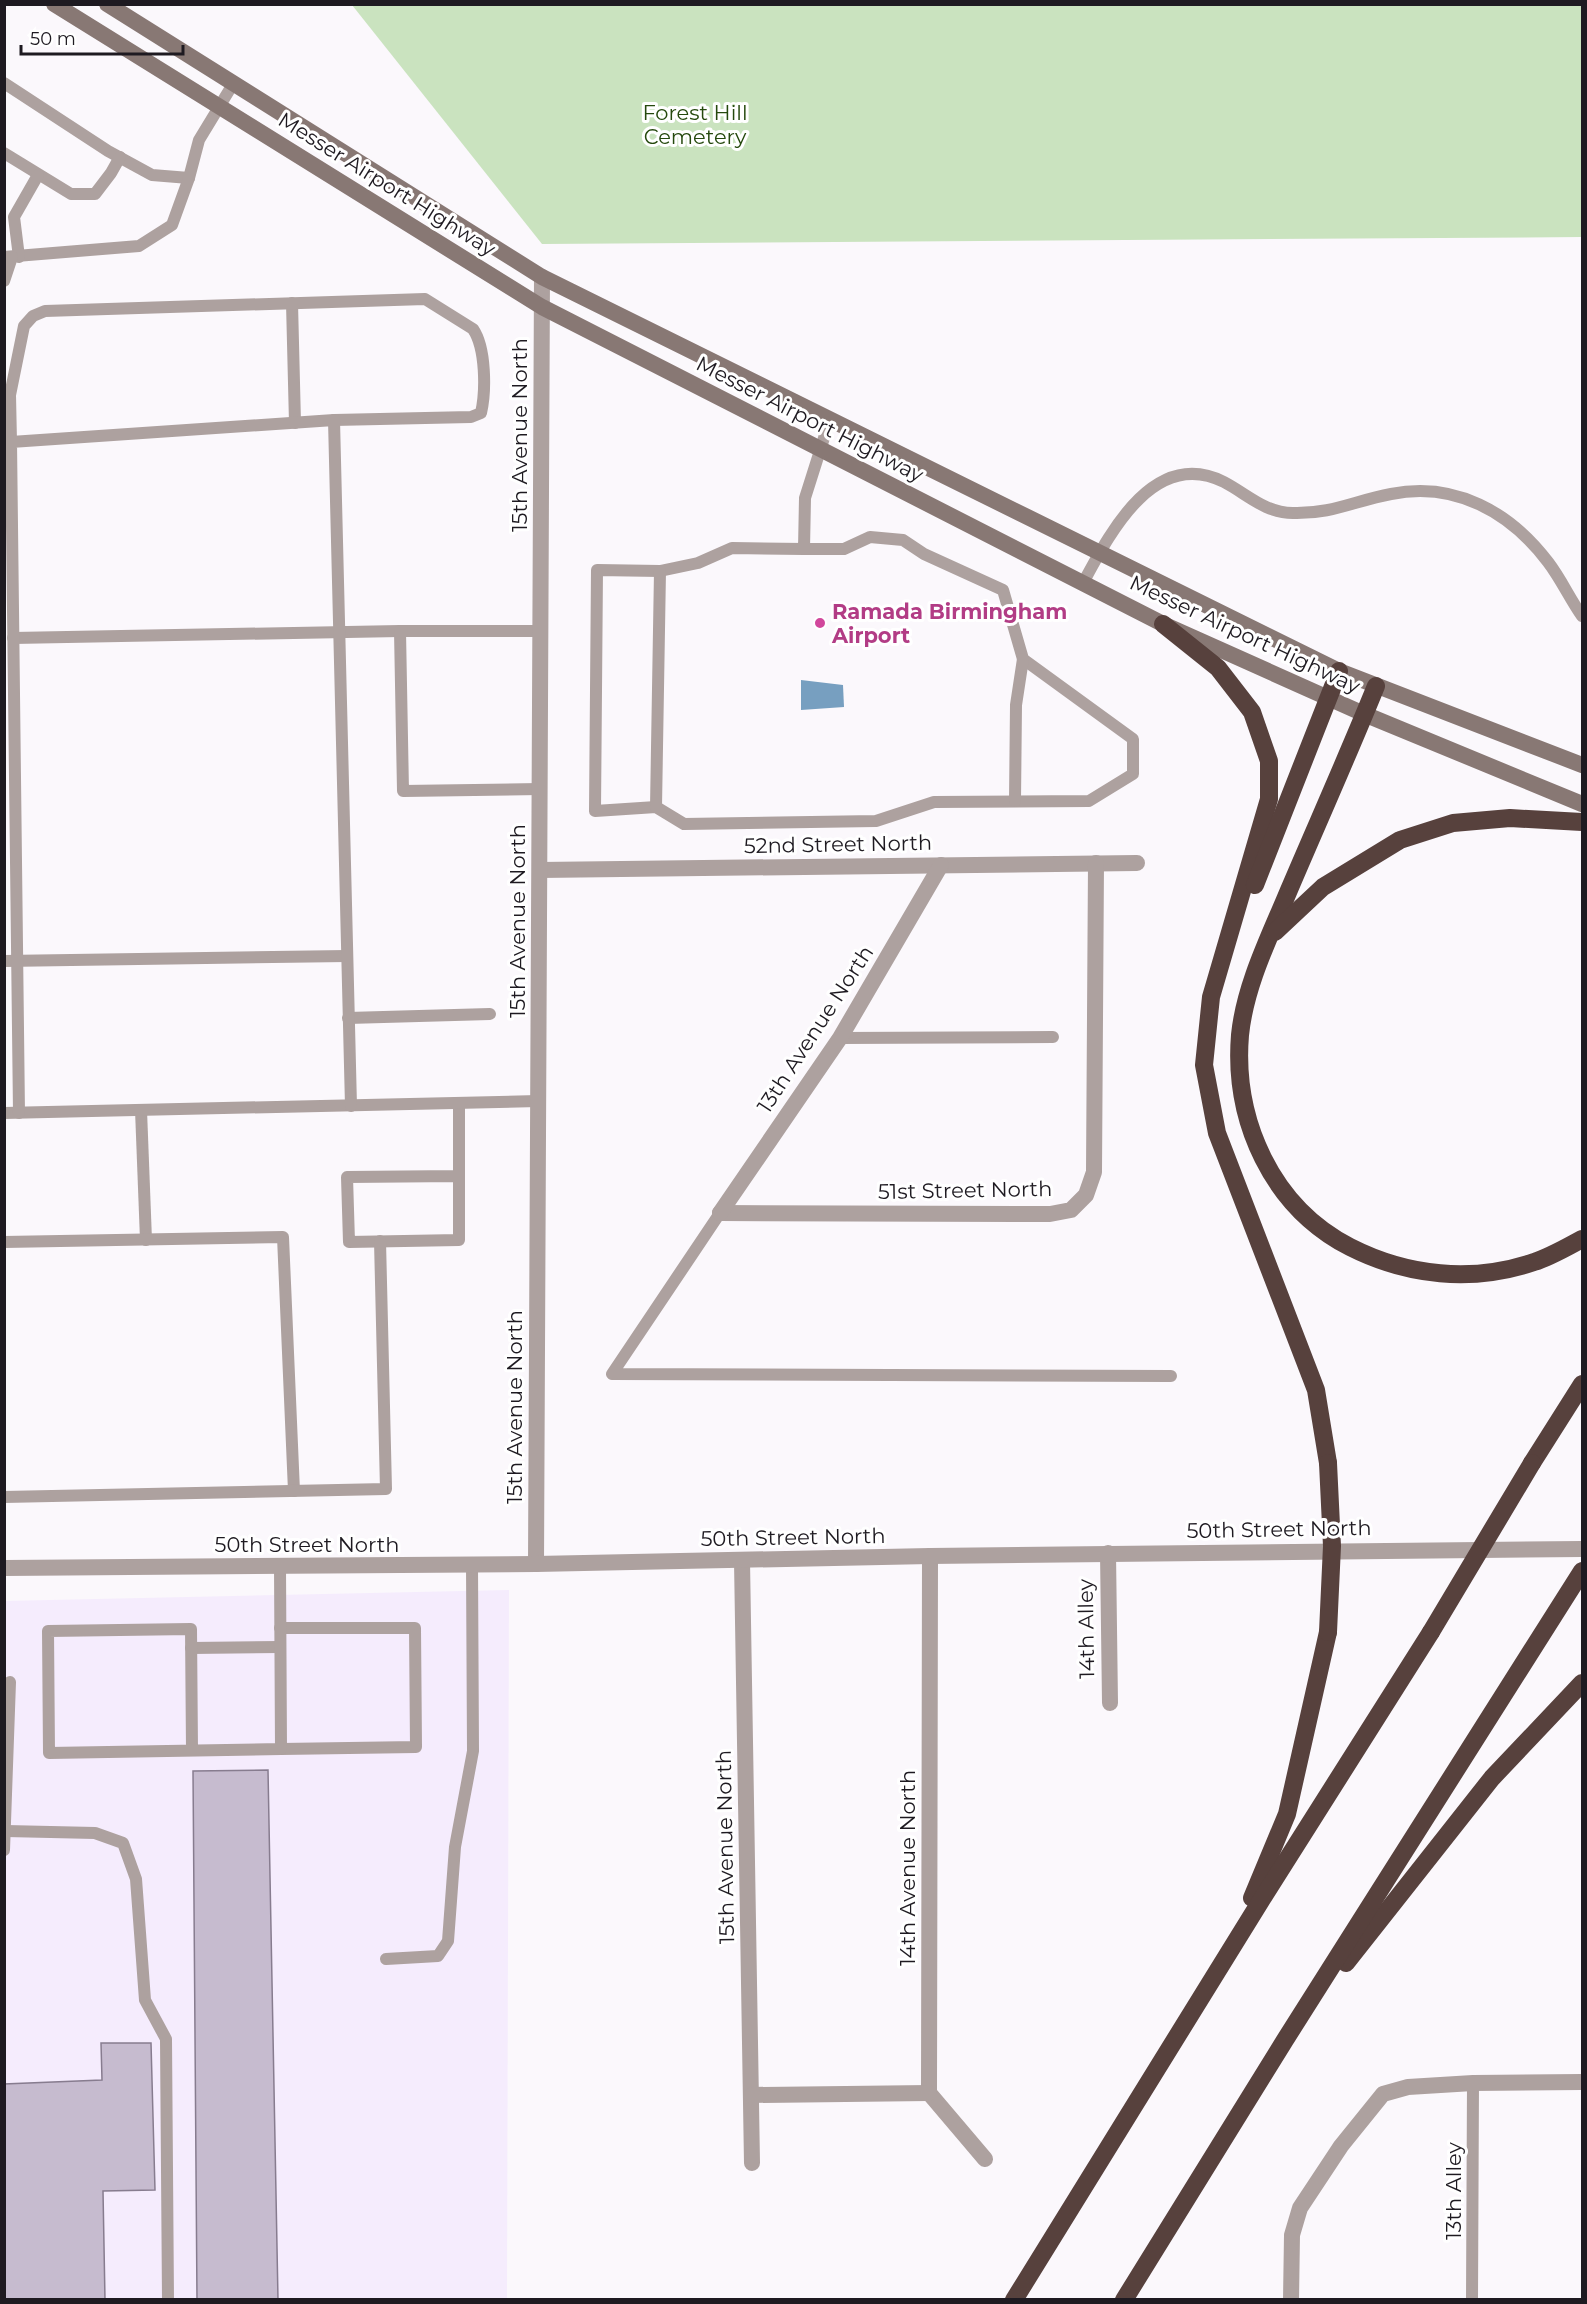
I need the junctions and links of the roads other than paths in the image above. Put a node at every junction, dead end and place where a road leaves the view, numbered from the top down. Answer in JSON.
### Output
{"nodes":[{"id":1,"x":54,"y":4,"type":"edge"},
{"id":2,"x":107,"y":4,"type":"edge"},
{"id":3,"x":4,"y":83,"type":"edge"},
{"id":4,"x":233,"y":84,"type":"junction"},
{"id":5,"x":218,"y":106,"type":"junction"},
{"id":6,"x":4,"y":153,"type":"edge"},
{"id":7,"x":120,"y":157,"type":"junction"},
{"id":8,"x":38,"y":175,"type":"junction"},
{"id":9,"x":189,"y":178,"type":"junction"},
{"id":10,"x":12,"y":257,"type":"edge"},
{"id":11,"x":542,"y":277,"type":"junction"},
{"id":12,"x":4,"y":281,"type":"edge"},
{"id":13,"x":292,"y":303,"type":"junction"},
{"id":14,"x":542,"y":307,"type":"junction"},
{"id":15,"x":334,"y":420,"type":"junction"},
{"id":16,"x":830,"y":420,"type":"junction"},
{"id":17,"x":295,"y":423,"type":"junction"},
{"id":18,"x":11,"y":442,"type":"junction"},
{"id":19,"x":820,"y":450,"type":"junction"},
{"id":20,"x":804,"y":549,"type":"junction"},
{"id":21,"x":1099,"y":553,"type":"junction"},
{"id":22,"x":660,"y":571,"type":"junction"},
{"id":23,"x":1083,"y":583,"type":"junction"},
{"id":24,"x":1582,"y":616,"type":"edge"},
{"id":25,"x":1163,"y":624,"type":"junction"},
{"id":26,"x":399,"y":631,"type":"junction"},
{"id":27,"x":540,"y":631,"type":"junction"},
{"id":28,"x":339,"y":632,"type":"junction"},
{"id":29,"x":13,"y":638,"type":"junction"},
{"id":30,"x":1023,"y":659,"type":"junction"},
{"id":31,"x":1339,"y":671,"type":"junction"},
{"id":32,"x":1376,"y":686,"type":"junction"},
{"id":33,"x":1329,"y":698,"type":"junction"},
{"id":34,"x":1364,"y":714,"type":"junction"},
{"id":35,"x":1582,"y":765,"type":"edge"},
{"id":36,"x":540,"y":789,"type":"junction"},
{"id":37,"x":1015,"y":801,"type":"junction"},
{"id":38,"x":1582,"y":804,"type":"edge"},
{"id":39,"x":656,"y":807,"type":"junction"},
{"id":40,"x":1582,"y":822,"type":"edge"},
{"id":41,"x":1096,"y":863,"type":"junction"},
{"id":42,"x":1137,"y":863,"type":"dead end"},
{"id":43,"x":941,"y":865,"type":"junction"},
{"id":44,"x":540,"y":870,"type":"junction"},
{"id":45,"x":1270,"y":937,"type":"junction"},
{"id":46,"x":347,"y":956,"type":"junction"},
{"id":47,"x":18,"y":960,"type":"junction"},
{"id":48,"x":4,"y":961,"type":"edge"},
{"id":49,"x":1211,"y":997,"type":"junction"},
{"id":50,"x":490,"y":1014,"type":"dead end"},
{"id":51,"x":348,"y":1018,"type":"junction"},
{"id":52,"x":1053,"y":1037,"type":"dead end"},
{"id":53,"x":840,"y":1038,"type":"junction"},
{"id":54,"x":538,"y":1101,"type":"junction"},
{"id":55,"x":459,"y":1103,"type":"junction"},
{"id":56,"x":351,"y":1106,"type":"junction"},
{"id":57,"x":141,"y":1110,"type":"junction"},
{"id":58,"x":4,"y":1113,"type":"edge"},
{"id":59,"x":20,"y":1113,"type":"junction"},
{"id":60,"x":459,"y":1176,"type":"junction"},
{"id":61,"x":720,"y":1213,"type":"junction"},
{"id":62,"x":1582,"y":1239,"type":"edge"},
{"id":63,"x":146,"y":1240,"type":"junction"},
{"id":64,"x":380,"y":1241,"type":"junction"},
{"id":65,"x":4,"y":1242,"type":"edge"},
{"id":66,"x":1172,"y":1376,"type":"dead end"},
{"id":67,"x":1582,"y":1384,"type":"edge"},
{"id":68,"x":294,"y":1491,"type":"junction"},
{"id":69,"x":4,"y":1497,"type":"edge"},
{"id":70,"x":1582,"y":1549,"type":"edge"},
{"id":71,"x":1108,"y":1553,"type":"junction"},
{"id":72,"x":930,"y":1556,"type":"junction"},
{"id":73,"x":742,"y":1561,"type":"junction"},
{"id":74,"x":536,"y":1564,"type":"junction"},
{"id":75,"x":472,"y":1565,"type":"junction"},
{"id":76,"x":280,"y":1566,"type":"junction"},
{"id":77,"x":4,"y":1569,"type":"edge"},
{"id":78,"x":1582,"y":1571,"type":"edge"},
{"id":79,"x":280,"y":1628,"type":"junction"},
{"id":80,"x":280,"y":1647,"type":"junction"},
{"id":81,"x":191,"y":1648,"type":"junction"},
{"id":82,"x":10,"y":1682,"type":"dead end"},
{"id":83,"x":1582,"y":1683,"type":"edge"},
{"id":84,"x":1110,"y":1703,"type":"dead end"},
{"id":85,"x":280,"y":1749,"type":"junction"},
{"id":86,"x":192,"y":1750,"type":"junction"},
{"id":87,"x":6,"y":1831,"type":"edge"},
{"id":88,"x":4,"y":1850,"type":"edge"},
{"id":89,"x":1233,"y":1945,"type":"junction"},
{"id":90,"x":386,"y":1959,"type":"dead end"},
{"id":91,"x":1285,"y":2040,"type":"junction"},
{"id":92,"x":1582,"y":2082,"type":"edge"},
{"id":93,"x":1473,"y":2083,"type":"junction"},
{"id":94,"x":929,"y":2093,"type":"junction"},
{"id":95,"x":752,"y":2096,"type":"junction"},
{"id":96,"x":985,"y":2159,"type":"dead end"},
{"id":97,"x":752,"y":2163,"type":"dead end"},
{"id":98,"x":168,"y":2300,"type":"edge"},
{"id":99,"x":1014,"y":2300,"type":"edge"},
{"id":100,"x":1124,"y":2300,"type":"edge"},
{"id":101,"x":1291,"y":2300,"type":"edge"},
{"id":102,"x":1472,"y":2300,"type":"edge"}],
"edges":[{"from":1,"to":5,"type":"main road","name":"Messer Airport Highway"},
{"from":2,"to":4,"type":"main road","name":"Messer Airport Highway"},
{"from":3,"to":7,"type":"lane"},
{"from":4,"to":5,"type":"lane"},
{"from":4,"to":11,"type":"main road","name":"Messer Airport Highway"},
{"from":5,"to":9,"type":"lane"},
{"from":5,"to":14,"type":"main road","name":"Messer Airport Highway"},
{"from":6,"to":8,"type":"lane"},
{"from":7,"to":8,"type":"lane"},
{"from":7,"to":9,"type":"lane"},
{"from":8,"to":10,"type":"lane"},
{"from":9,"to":10,"type":"lane"},
{"from":10,"to":12,"type":"lane"},
{"from":11,"to":14,"type":"street","name":"15th Avenue North"},
{"from":11,"to":16,"type":"main road","name":"Messer Airport Highway"},
{"from":13,"to":15,"type":"lane"},
{"from":13,"to":17,"type":"lane"},
{"from":13,"to":18,"type":"lane"},
{"from":14,"to":19,"type":"main road","name":"Messer Airport Highway"},
{"from":14,"to":27,"type":"street","name":"15th Avenue North"},
{"from":15,"to":17,"type":"lane"},
{"from":15,"to":28,"type":"lane"},
{"from":16,"to":19,"type":"lane"},
{"from":16,"to":21,"type":"main road","name":"Messer Airport Highway"},
{"from":17,"to":18,"type":"lane"},
{"from":18,"to":29,"type":"lane"},
{"from":19,"to":20,"type":"lane"},
{"from":19,"to":23,"type":"main road","name":"Messer Airport Highway"},
{"from":20,"to":22,"type":"lane"},
{"from":20,"to":30,"type":"lane"},
{"from":21,"to":23,"type":"lane"},
{"from":21,"to":24,"type":"lane"},
{"from":21,"to":31,"type":"main road","name":"Messer Airport Highway"},
{"from":22,"to":39,"type":"lane"},
{"from":22,"to":39,"type":"lane"},
{"from":23,"to":25,"type":"main road","name":"Messer Airport Highway"},
{"from":25,"to":33,"type":"main road","name":"Messer Airport Highway"},
{"from":25,"to":49,"type":"highway"},
{"from":26,"to":27,"type":"lane"},
{"from":26,"to":28,"type":"lane"},
{"from":26,"to":36,"type":"lane"},
{"from":27,"to":36,"type":"street","name":"15th Avenue North"},
{"from":28,"to":29,"type":"lane"},
{"from":28,"to":46,"type":"lane"},
{"from":29,"to":47,"type":"lane"},
{"from":30,"to":37,"type":"lane"},
{"from":30,"to":37,"type":"lane"},
{"from":31,"to":32,"type":"main road","name":"Messer Airport Highway"},
{"from":31,"to":33,"type":"highway"},
{"from":32,"to":34,"type":"highway"},
{"from":32,"to":35,"type":"main road","name":"Messer Airport Highway"},
{"from":33,"to":34,"type":"main road","name":"Messer Airport Highway"},
{"from":33,"to":49,"type":"highway"},
{"from":34,"to":38,"type":"main road","name":"Messer Airport Highway"},
{"from":34,"to":45,"type":"highway"},
{"from":36,"to":44,"type":"street","name":"15th Avenue North"},
{"from":37,"to":39,"type":"lane"},
{"from":40,"to":45,"type":"highway"},
{"from":41,"to":42,"type":"street","name":"52nd Street North"},
{"from":41,"to":43,"type":"street","name":"52nd Street North"},
{"from":41,"to":61,"type":"street","name":"51st Street North"},
{"from":43,"to":44,"type":"street","name":"52nd Street North"},
{"from":43,"to":53,"type":"street","name":"13th Avenue North"},
{"from":44,"to":54,"type":"street","name":"15th Avenue North"},
{"from":45,"to":62,"type":"highway"},
{"from":46,"to":47,"type":"lane"},
{"from":46,"to":51,"type":"lane"},
{"from":47,"to":48,"type":"lane"},
{"from":47,"to":59,"type":"lane"},
{"from":49,"to":89,"type":"highway","bridge":true},
{"from":50,"to":51,"type":"lane"},
{"from":51,"to":56,"type":"lane"},
{"from":52,"to":53,"type":"lane"},
{"from":53,"to":61,"type":"street","name":"13th Avenue North"},
{"from":54,"to":55,"type":"lane"},
{"from":54,"to":74,"type":"street","name":"15th Avenue North"},
{"from":55,"to":56,"type":"lane"},
{"from":55,"to":60,"type":"lane"},
{"from":56,"to":57,"type":"lane"},
{"from":57,"to":59,"type":"lane"},
{"from":57,"to":63,"type":"lane"},
{"from":58,"to":59,"type":"lane"},
{"from":60,"to":64,"type":"lane"},
{"from":60,"to":64,"type":"lane"},
{"from":61,"to":66,"type":"lane"},
{"from":63,"to":65,"type":"lane"},
{"from":63,"to":68,"type":"lane"},
{"from":64,"to":68,"type":"lane"},
{"from":67,"to":89,"type":"highway","bridge":true},
{"from":68,"to":69,"type":"lane"},
{"from":70,"to":71,"type":"street","name":"50th Street North"},
{"from":71,"to":72,"type":"street","name":"50th Street North"},
{"from":71,"to":84,"type":"street","name":"14th Alley"},
{"from":72,"to":73,"type":"street","name":"50th Street North"},
{"from":72,"to":94,"type":"street","name":"14th Avenue North"},
{"from":73,"to":74,"type":"street","name":"50th Street North"},
{"from":73,"to":95,"type":"street","name":"15th Avenue North"},
{"from":74,"to":75,"type":"street","name":"50th Street North"},
{"from":75,"to":76,"type":"street","name":"50th Street North"},
{"from":75,"to":90,"type":"lane"},
{"from":76,"to":77,"type":"street","name":"50th Street North"},
{"from":76,"to":79,"type":"lane"},
{"from":78,"to":91,"type":"highway"},
{"from":79,"to":80,"type":"lane"},
{"from":79,"to":85,"type":"lane"},
{"from":80,"to":81,"type":"lane"},
{"from":80,"to":85,"type":"lane"},
{"from":81,"to":86,"type":"lane"},
{"from":81,"to":86,"type":"lane"},
{"from":82,"to":87,"type":"lane"},
{"from":83,"to":91,"type":"highway"},
{"from":85,"to":86,"type":"lane"},
{"from":87,"to":88,"type":"lane"},
{"from":87,"to":98,"type":"lane"},
{"from":89,"to":99,"type":"highway"},
{"from":91,"to":100,"type":"highway"},
{"from":92,"to":93,"type":"street"},
{"from":93,"to":101,"type":"street"},
{"from":93,"to":102,"type":"lane","name":"13th Alley"},
{"from":94,"to":95,"type":"street"},
{"from":94,"to":96,"type":"street"},
{"from":95,"to":97,"type":"street","name":"15th Avenue North"}]}
